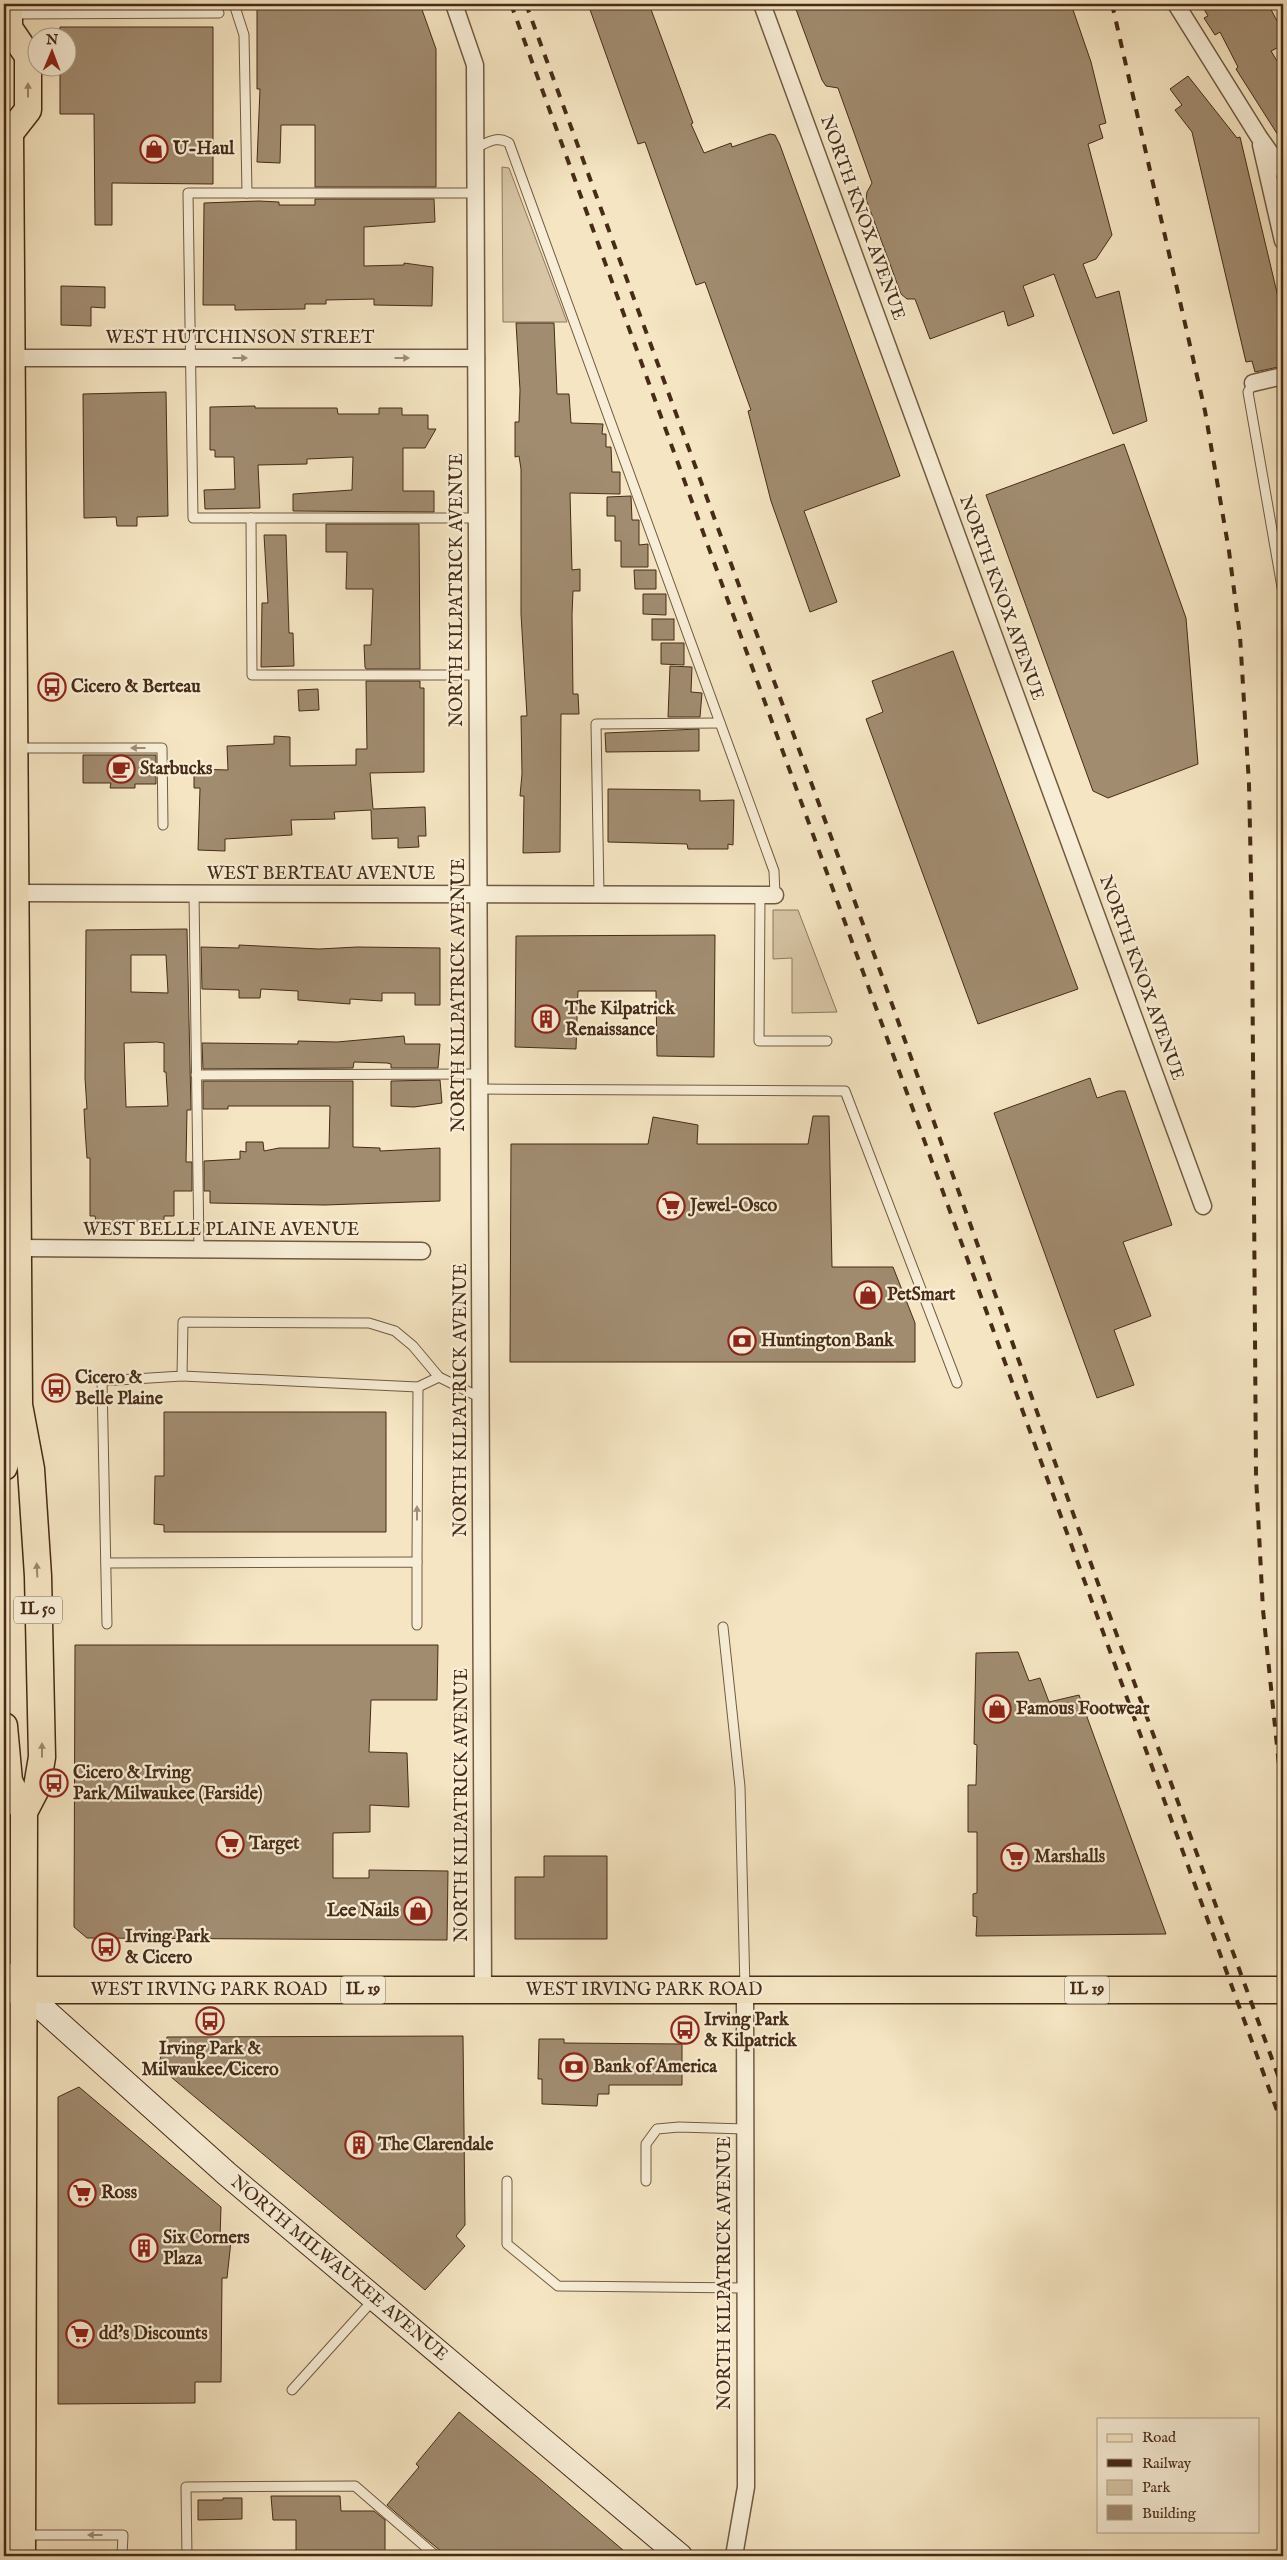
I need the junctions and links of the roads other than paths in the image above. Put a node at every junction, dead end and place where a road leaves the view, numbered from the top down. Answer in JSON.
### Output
{"nodes":[{"id":1,"x":234,"y":4,"type":"edge"},
{"id":2,"x":454,"y":4,"type":"edge"},
{"id":3,"x":762,"y":4,"type":"edge"},
{"id":4,"x":1176,"y":4,"type":"edge"},
{"id":5,"x":219,"y":13,"type":"dead end"},
{"id":6,"x":7,"y":22,"type":"edge"},
{"id":7,"x":7,"y":137,"type":"edge"},
{"id":8,"x":1259,"y":137,"type":"junction"},
{"id":9,"x":475,"y":148,"type":"junction"},
{"id":10,"x":1283,"y":171,"type":"edge"},
{"id":11,"x":476,"y":193,"type":"junction"},
{"id":12,"x":247,"y":194,"type":"junction"},
{"id":13,"x":1283,"y":241,"type":"edge"},
{"id":14,"x":8,"y":358,"type":"edge"},
{"id":15,"x":191,"y":358,"type":"junction"},
{"id":16,"x":476,"y":358,"type":"junction"},
{"id":17,"x":1283,"y":376,"type":"edge"},
{"id":18,"x":1253,"y":383,"type":"joint"},
{"id":19,"x":8,"y":419,"type":"edge"},
{"id":20,"x":252,"y":518,"type":"junction"},
{"id":21,"x":477,"y":518,"type":"junction"},
{"id":22,"x":9,"y":558,"type":"edge"},
{"id":23,"x":1283,"y":593,"type":"edge"},
{"id":24,"x":9,"y":609,"type":"edge"},
{"id":25,"x":478,"y":675,"type":"junction"},
{"id":26,"x":9,"y":682,"type":"edge"},
{"id":27,"x":720,"y":723,"type":"junction"},
{"id":28,"x":14,"y":748,"type":"junction"},
{"id":29,"x":163,"y":825,"type":"dead end"},
{"id":30,"x":16,"y":893,"type":"junction"},
{"id":31,"x":194,"y":894,"type":"junction"},
{"id":32,"x":478,"y":894,"type":"junction"},
{"id":33,"x":599,"y":895,"type":"junction"},
{"id":34,"x":767,"y":895,"type":"junction"},
{"id":35,"x":10,"y":1009,"type":"edge"},
{"id":36,"x":827,"y":1042,"type":"dead end"},
{"id":37,"x":11,"y":1064,"type":"edge"},
{"id":38,"x":196,"y":1075,"type":"junction"},
{"id":39,"x":479,"y":1082,"type":"junction"},
{"id":40,"x":1203,"y":1206,"type":"dead end"},
{"id":41,"x":199,"y":1250,"type":"junction"},
{"id":42,"x":422,"y":1252,"type":"dead end"},
{"id":43,"x":16,"y":1261,"type":"junction"},
{"id":44,"x":11,"y":1332,"type":"edge"},
{"id":45,"x":182,"y":1376,"type":"junction"},
{"id":46,"x":438,"y":1377,"type":"junction"},
{"id":47,"x":957,"y":1383,"type":"dead end"},
{"id":48,"x":418,"y":1387,"type":"junction"},
{"id":49,"x":481,"y":1398,"type":"junction"},
{"id":50,"x":19,"y":1405,"type":"junction"},
{"id":51,"x":4,"y":1467,"type":"edge"},
{"id":52,"x":417,"y":1562,"type":"junction"},
{"id":53,"x":106,"y":1563,"type":"junction"},
{"id":54,"x":107,"y":1624,"type":"dead end"},
{"id":55,"x":417,"y":1626,"type":"dead end"},
{"id":56,"x":723,"y":1626,"type":"dead end"},
{"id":57,"x":4,"y":1726,"type":"edge"},
{"id":58,"x":24,"y":1812,"type":"junction"},
{"id":59,"x":10,"y":1985,"type":"edge"},
{"id":60,"x":745,"y":1989,"type":"junction"},
{"id":61,"x":483,"y":1990,"type":"junction"},
{"id":62,"x":1283,"y":1990,"type":"edge"},
{"id":63,"x":745,"y":2129,"type":"junction"},
{"id":64,"x":507,"y":2181,"type":"dead end"},
{"id":65,"x":646,"y":2181,"type":"dead end"},
{"id":66,"x":745,"y":2288,"type":"junction"},
{"id":67,"x":374,"y":2299,"type":"junction"},
{"id":68,"x":13,"y":2330,"type":"edge"},
{"id":69,"x":292,"y":2390,"type":"dead end"},
{"id":70,"x":13,"y":2448,"type":"edge"},
{"id":71,"x":22,"y":2546,"type":"edge"},
{"id":72,"x":122,"y":2556,"type":"edge"},
{"id":73,"x":187,"y":2556,"type":"edge"},
{"id":74,"x":436,"y":2556,"type":"edge"},
{"id":75,"x":680,"y":2556,"type":"edge"},
{"id":76,"x":734,"y":2556,"type":"edge"}],
"edges":[{"from":1,"to":12,"type":"lane"},
{"from":2,"to":9,"type":"street","name":"NORTH KILPATRICK AVENUE"},
{"from":3,"to":40,"type":"street","name":"NORTH KNOX AVENUE"},
{"from":4,"to":8,"type":"street"},
{"from":5,"to":6,"type":"lane"},
{"from":7,"to":6,"type":"main road","number":"IL 50","one_way":true},
{"from":7,"to":14,"type":"main road","number":"IL 50"},
{"from":8,"to":10,"type":"street"},
{"from":8,"to":13,"type":"street"},
{"from":9,"to":11,"type":"street","name":"NORTH KILPATRICK AVENUE"},
{"from":9,"to":27,"type":"lane"},
{"from":11,"to":12,"type":"lane"},
{"from":11,"to":16,"type":"street","name":"NORTH KILPATRICK AVENUE"},
{"from":12,"to":15,"type":"lane"},
{"from":14,"to":15,"type":"street","name":"WEST HUTCHINSON STREET"},
{"from":14,"to":19,"type":"main road","number":"IL 50"},
{"from":15,"to":16,"type":"street","name":"WEST HUTCHINSON STREET","one_way":true},
{"from":15,"to":20,"type":"lane"},
{"from":16,"to":21,"type":"street","name":"NORTH KILPATRICK AVENUE"},
{"from":17,"to":18,"type":"street"},
{"from":18,"to":23,"type":"lane"},
{"from":19,"to":22,"type":"main road","number":"IL 50"},
{"from":20,"to":21,"type":"lane"},
{"from":20,"to":25,"type":"lane"},
{"from":21,"to":25,"type":"street","name":"NORTH KILPATRICK AVENUE"},
{"from":22,"to":24,"type":"main road","number":"IL 50"},
{"from":24,"to":26,"type":"main road","number":"IL 50"},
{"from":25,"to":32,"type":"street","name":"NORTH KILPATRICK AVENUE"},
{"from":26,"to":28,"type":"main road","number":"IL 50"},
{"from":27,"to":33,"type":"lane"},
{"from":27,"to":34,"type":"lane"},
{"from":29,"to":28,"type":"lane","one_way":true},
{"from":28,"to":30,"type":"main road","number":"IL 50"},
{"from":30,"to":31,"type":"street","name":"WEST BERTEAU AVENUE"},
{"from":30,"to":35,"type":"main road","number":"IL 50"},
{"from":31,"to":32,"type":"street","name":"WEST BERTEAU AVENUE"},
{"from":31,"to":38,"type":"lane"},
{"from":32,"to":33,"type":"street","name":"WEST BERTEAU AVENUE"},
{"from":32,"to":39,"type":"street","name":"NORTH KILPATRICK AVENUE"},
{"from":33,"to":34,"type":"street","name":"WEST BERTEAU AVENUE"},
{"from":34,"to":36,"type":"lane"},
{"from":35,"to":37,"type":"main road","number":"IL 50"},
{"from":37,"to":43,"type":"main road","number":"IL 50"},
{"from":38,"to":39,"type":"lane"},
{"from":38,"to":41,"type":"lane"},
{"from":39,"to":47,"type":"lane"},
{"from":39,"to":49,"type":"street","name":"NORTH KILPATRICK AVENUE"},
{"from":41,"to":42,"type":"street","name":"WEST BELLE PLAINE AVENUE"},
{"from":41,"to":43,"type":"street","name":"WEST BELLE PLAINE AVENUE"},
{"from":43,"to":44,"type":"main road","number":"IL 50"},
{"from":44,"to":50,"type":"main road","number":"IL 50"},
{"from":45,"to":46,"type":"lane"},
{"from":45,"to":48,"type":"lane"},
{"from":45,"to":53,"type":"lane"},
{"from":46,"to":48,"type":"lane"},
{"from":46,"to":49,"type":"lane"},
{"from":52,"to":48,"type":"lane","one_way":true},
{"from":49,"to":61,"type":"street","name":"NORTH KILPATRICK AVENUE"},
{"from":50,"to":51,"type":"main road"},
{"from":58,"to":50,"type":"main road","number":"IL 50","one_way":true},
{"from":52,"to":53,"type":"lane"},
{"from":52,"to":55,"type":"lane"},
{"from":53,"to":54,"type":"lane"},
{"from":56,"to":60,"type":"lane"},
{"from":57,"to":58,"type":"main road"},
{"from":58,"to":59,"type":"main road","number":"IL 50"},
{"from":59,"to":61,"type":"main road","name":"WEST IRVING PARK ROAD","number":"IL 19"},
{"from":59,"to":67,"type":"main road","name":"NORTH MILWAUKEE AVENUE"},
{"from":59,"to":68,"type":"main road","number":"IL 50"},
{"from":60,"to":61,"type":"main road","name":"WEST IRVING PARK ROAD","number":"IL 19"},
{"from":60,"to":62,"type":"main road","name":"WEST IRVING PARK ROAD","number":"IL 19"},
{"from":60,"to":63,"type":"street","name":"NORTH KILPATRICK AVENUE"},
{"from":63,"to":65,"type":"lane"},
{"from":63,"to":66,"type":"street","name":"NORTH KILPATRICK AVENUE"},
{"from":64,"to":66,"type":"lane"},
{"from":66,"to":76,"type":"street","name":"NORTH KILPATRICK AVENUE"},
{"from":67,"to":69,"type":"lane"},
{"from":67,"to":75,"type":"main road","name":"NORTH MILWAUKEE AVENUE"},
{"from":68,"to":70,"type":"main road","number":"IL 50"},
{"from":70,"to":71,"type":"main road","number":"IL 50"},
{"from":72,"to":71,"type":"lane","one_way":true},
{"from":73,"to":74,"type":"lane"}]}
